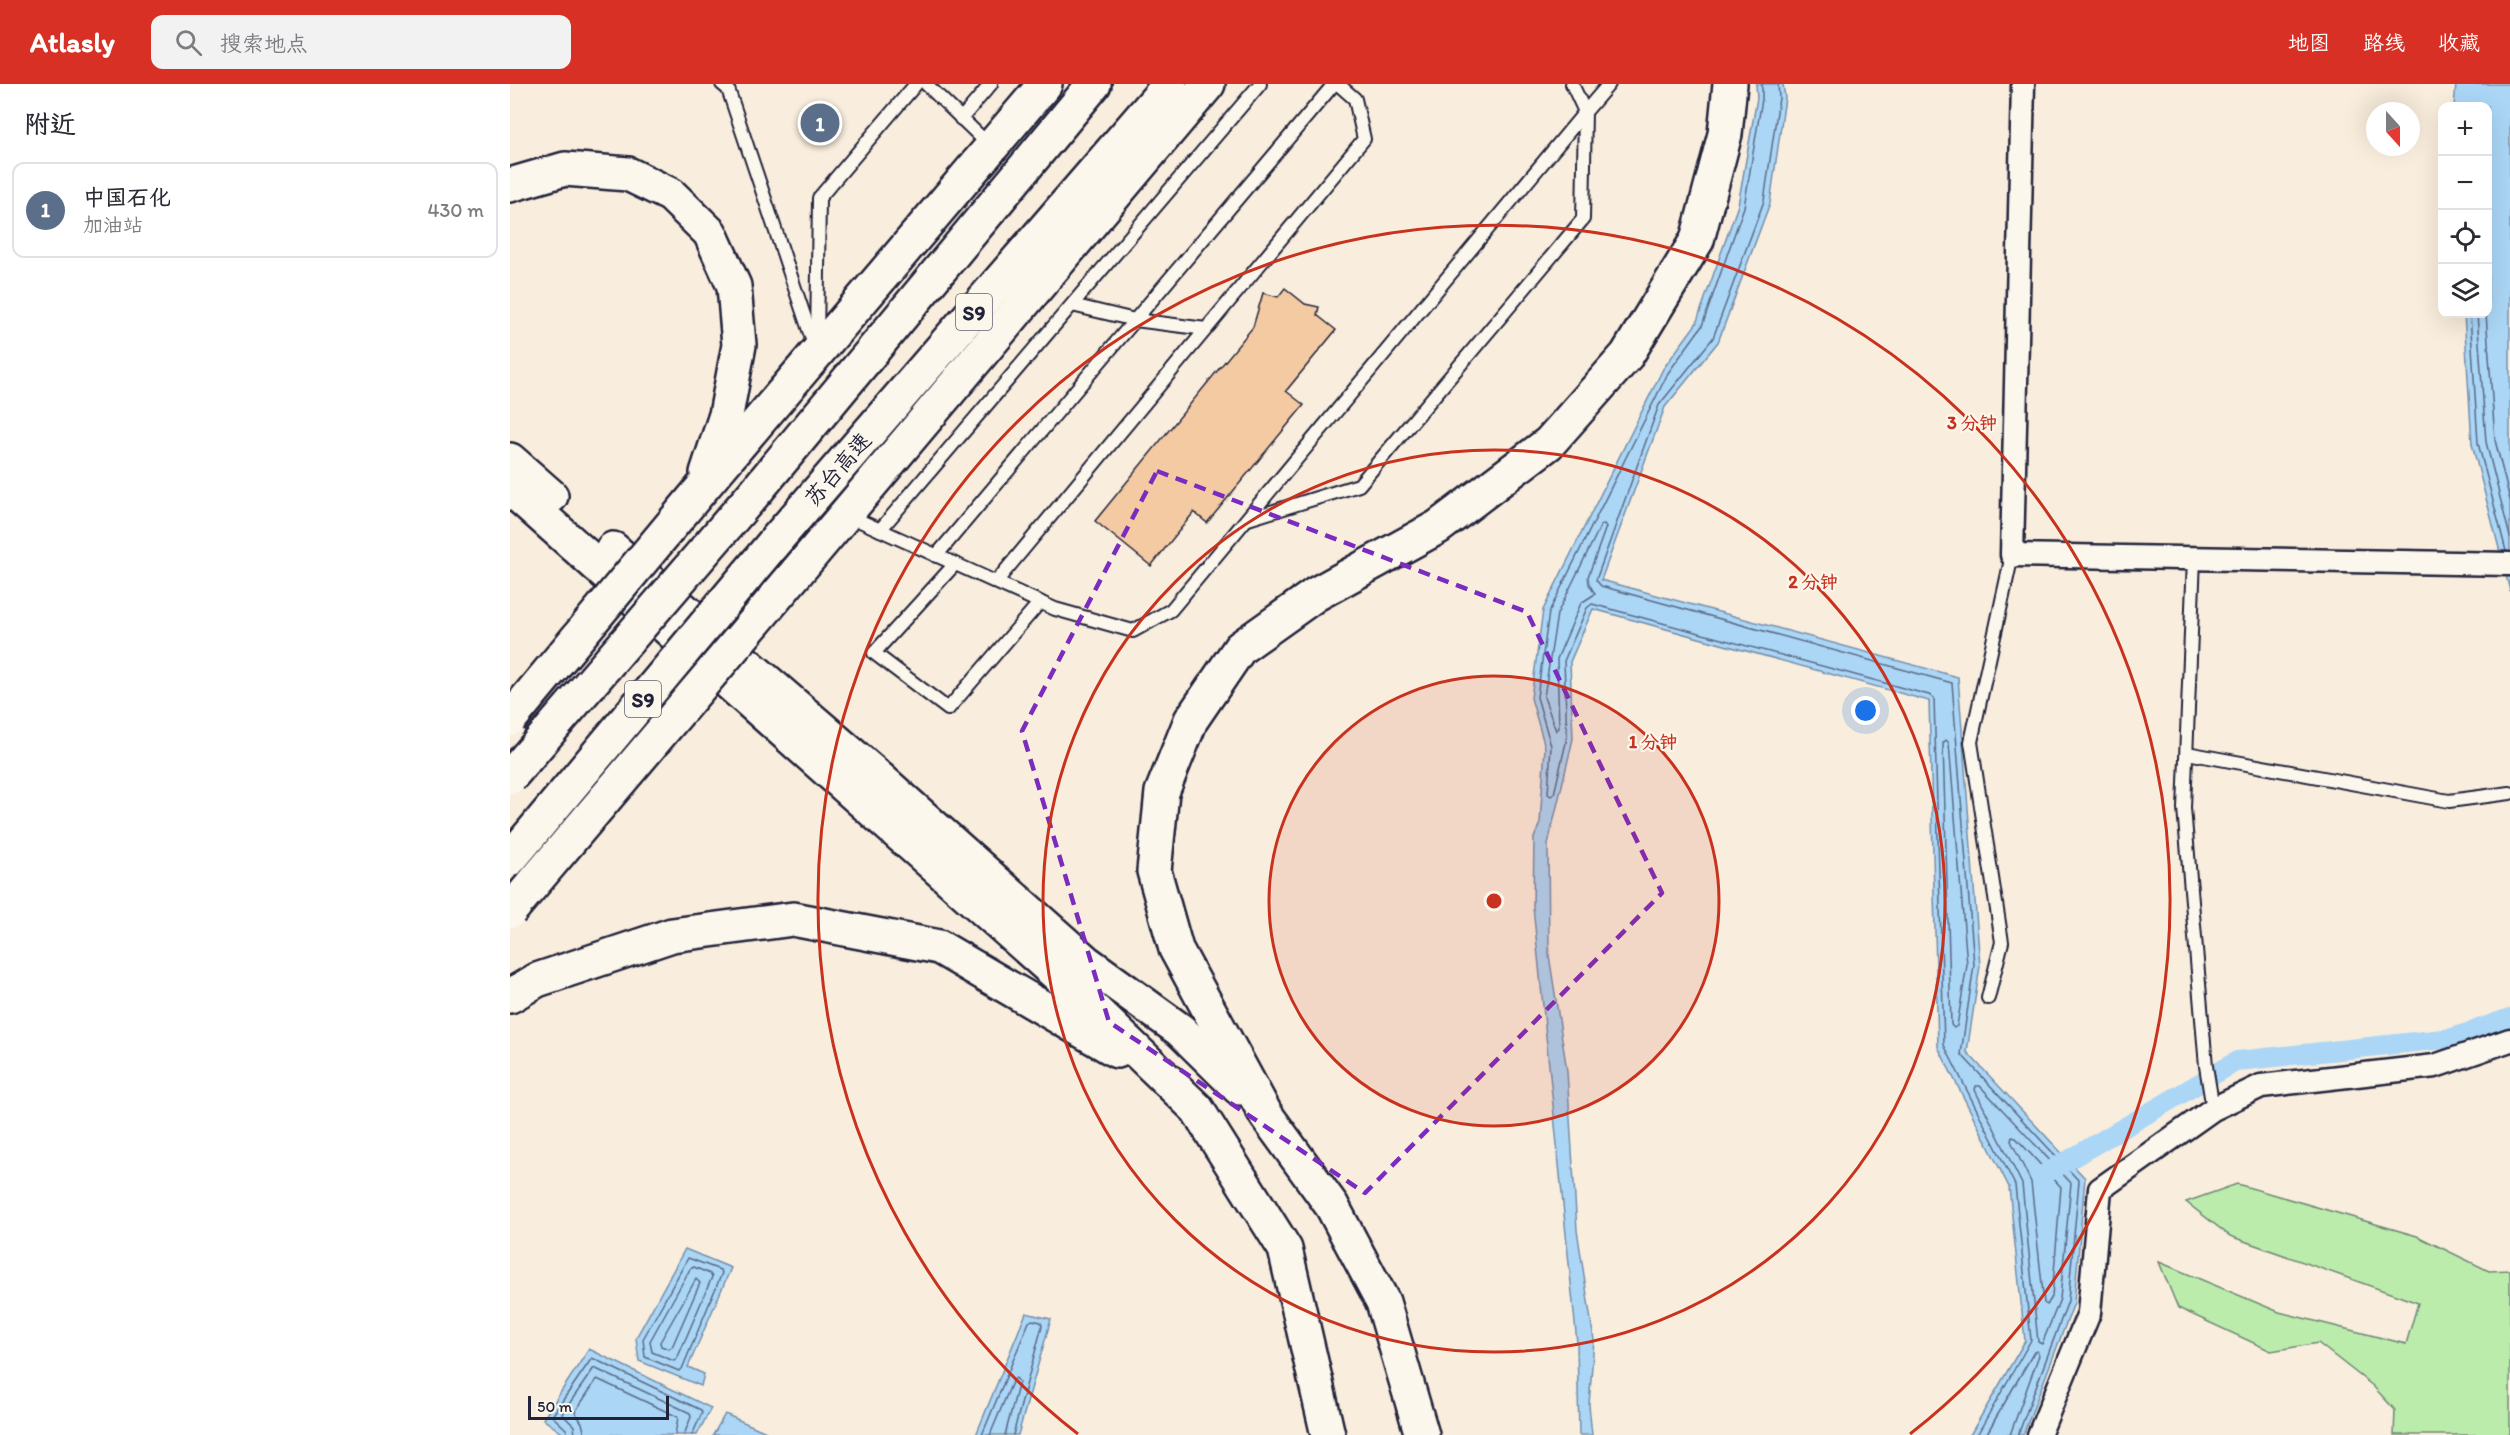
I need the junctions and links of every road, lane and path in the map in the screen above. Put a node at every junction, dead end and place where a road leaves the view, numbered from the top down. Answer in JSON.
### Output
{"nodes":[{"id":1,"x":722,"y":84,"type":"edge"},
{"id":2,"x":916,"y":84,"type":"edge"},
{"id":3,"x":926,"y":84,"type":"edge"},
{"id":4,"x":991,"y":84,"type":"edge"},
{"id":5,"x":1045,"y":84,"type":"edge"},
{"id":6,"x":1094,"y":84,"type":"edge"},
{"id":7,"x":1170,"y":84,"type":"edge"},
{"id":8,"x":1208,"y":84,"type":"edge"},
{"id":9,"x":1260,"y":84,"type":"edge"},
{"id":10,"x":1336,"y":84,"type":"edge"},
{"id":11,"x":1572,"y":84,"type":"edge"},
{"id":12,"x":1609,"y":84,"type":"edge"},
{"id":13,"x":1730,"y":84,"type":"edge"},
{"id":14,"x":2024,"y":84,"type":"edge"},
{"id":15,"x":1585,"y":112,"type":"junction"},
{"id":16,"x":961,"y":119,"type":"junction"},
{"id":17,"x":991,"y":147,"type":"junction"},
{"id":18,"x":510,"y":185,"type":"edge"},
{"id":19,"x":1072,"y":305,"type":"junction"},
{"id":20,"x":1135,"y":320,"type":"junction"},
{"id":21,"x":1206,"y":330,"type":"junction"},
{"id":22,"x":817,"y":353,"type":"junction"},
{"id":23,"x":510,"y":460,"type":"edge"},
{"id":24,"x":703,"y":487,"type":"junction"},
{"id":25,"x":510,"y":488,"type":"edge"},
{"id":26,"x":845,"y":515,"type":"junction"},
{"id":27,"x":1247,"y":519,"type":"junction"},
{"id":28,"x":880,"y":530,"type":"junction"},
{"id":29,"x":2012,"y":555,"type":"junction"},
{"id":30,"x":936,"y":556,"type":"junction"},
{"id":31,"x":2194,"y":558,"type":"junction"},
{"id":32,"x":956,"y":564,"type":"junction"},
{"id":33,"x":2503,"y":564,"type":"edge"},
{"id":34,"x":996,"y":582,"type":"junction"},
{"id":35,"x":1040,"y":602,"type":"junction"},
{"id":36,"x":510,"y":718,"type":"edge"},
{"id":37,"x":2187,"y":753,"type":"junction"},
{"id":38,"x":510,"y":777,"type":"edge"},
{"id":39,"x":2510,"y":793,"type":"edge"},
{"id":40,"x":510,"y":859,"type":"edge"},
{"id":41,"x":510,"y":911,"type":"edge"},
{"id":42,"x":510,"y":996,"type":"edge"},
{"id":43,"x":1988,"y":998,"type":"dead end"},
{"id":44,"x":2510,"y":1040,"type":"edge"},
{"id":45,"x":1168,"y":1081,"type":"junction"},
{"id":46,"x":2213,"y":1109,"type":"junction"},
{"id":47,"x":1266,"y":1115,"type":"junction"},
{"id":48,"x":1328,"y":1435,"type":"edge"},
{"id":49,"x":1422,"y":1435,"type":"edge"},
{"id":50,"x":2039,"y":1435,"type":"edge"}],
"edges":[{"from":1,"to":22,"type":"lane"},
{"from":2,"to":22,"type":"lane"},
{"from":3,"to":16,"type":"lane"},
{"from":4,"to":16,"type":"lane"},
{"from":5,"to":17,"type":"highway"},
{"from":6,"to":38,"type":"highway","number":"S9","bridge":true},
{"from":7,"to":40,"type":"highway","name":"苏台高速","number":"S9","bridge":true},
{"from":8,"to":26,"type":"highway"},
{"from":9,"to":19,"type":"lane"},
{"from":10,"to":20,"type":"lane"},
{"from":10,"to":21,"type":"lane"},
{"from":11,"to":15,"type":"lane"},
{"from":12,"to":15,"type":"lane"},
{"from":13,"to":47,"type":"highway"},
{"from":14,"to":29,"type":"street"},
{"from":15,"to":27,"type":"lane"},
{"from":15,"to":27,"type":"lane"},
{"from":16,"to":17,"type":"lane"},
{"from":17,"to":22,"type":"highway"},
{"from":18,"to":24,"type":"highway"},
{"from":19,"to":20,"type":"lane"},
{"from":19,"to":28,"type":"lane"},
{"from":20,"to":21,"type":"lane"},
{"from":20,"to":30,"type":"lane"},
{"from":21,"to":34,"type":"lane"},
{"from":22,"to":24,"type":"highway"},
{"from":23,"to":47,"type":"highway"},
{"from":24,"to":36,"type":"highway","bridge":true},
{"from":25,"to":45,"type":"highway"},
{"from":26,"to":28,"type":"lane"},
{"from":26,"to":41,"type":"highway","bridge":true},
{"from":27,"to":35,"type":"lane"},
{"from":28,"to":30,"type":"lane"},
{"from":29,"to":31,"type":"street"},
{"from":29,"to":43,"type":"lane"},
{"from":30,"to":32,"type":"lane"},
{"from":31,"to":33,"type":"street"},
{"from":31,"to":37,"type":"lane"},
{"from":32,"to":34,"type":"lane"},
{"from":32,"to":35,"type":"lane"},
{"from":34,"to":35,"type":"lane"},
{"from":37,"to":39,"type":"lane"},
{"from":37,"to":46,"type":"lane"},
{"from":42,"to":45,"type":"highway"},
{"from":44,"to":46,"type":"street"},
{"from":45,"to":48,"type":"highway"},
{"from":46,"to":50,"type":"street"},
{"from":47,"to":49,"type":"highway"}]}
